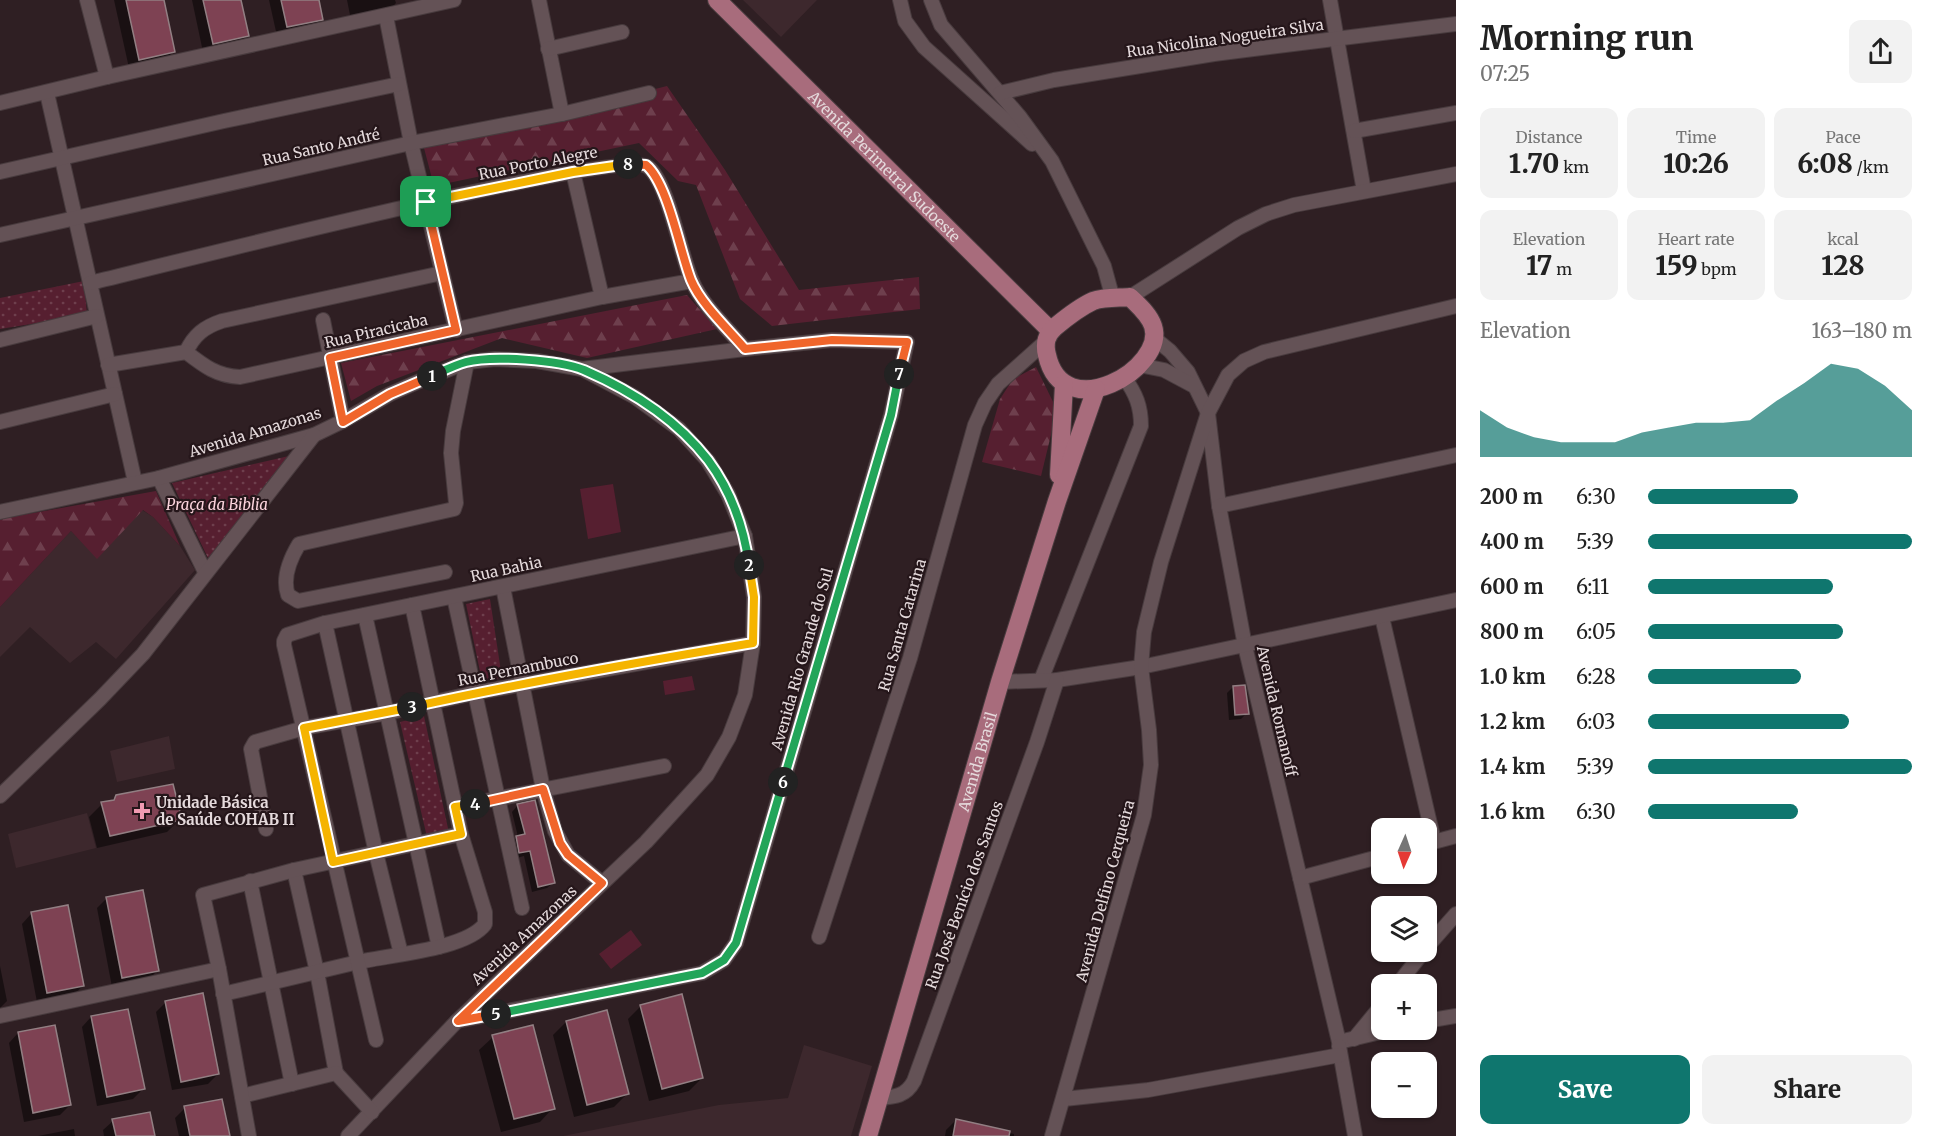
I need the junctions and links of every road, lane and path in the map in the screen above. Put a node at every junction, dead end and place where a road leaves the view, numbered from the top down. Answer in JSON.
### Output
{"nodes":[{"id":1,"x":87,"y":0,"type":"edge"},
{"id":2,"x":454,"y":0,"type":"edge"},
{"id":3,"x":539,"y":0,"type":"edge"},
{"id":4,"x":717,"y":0,"type":"edge"},
{"id":5,"x":900,"y":0,"type":"edge"},
{"id":6,"x":931,"y":0,"type":"edge"},
{"id":7,"x":1330,"y":0,"type":"edge"},
{"id":8,"x":386,"y":16,"type":"junction"},
{"id":9,"x":1456,"y":24,"type":"edge"},
{"id":10,"x":622,"y":32,"type":"dead end"},
{"id":11,"x":1337,"y":40,"type":"junction"},
{"id":12,"x":548,"y":49,"type":"junction"},
{"id":13,"x":107,"y":77,"type":"junction"},
{"id":14,"x":399,"y":84,"type":"junction"},
{"id":15,"x":47,"y":93,"type":"junction"},
{"id":16,"x":649,"y":93,"type":"dead end"},
{"id":17,"x":1000,"y":93,"type":"junction"},
{"id":18,"x":0,"y":104,"type":"edge"},
{"id":19,"x":1456,"y":113,"type":"edge"},
{"id":20,"x":562,"y":114,"type":"junction"},
{"id":21,"x":1354,"y":131,"type":"junction"},
{"id":22,"x":411,"y":143,"type":"junction"},
{"id":23,"x":63,"y":158,"type":"junction"},
{"id":24,"x":1052,"y":161,"type":"junction"},
{"id":25,"x":0,"y":172,"type":"edge"},
{"id":26,"x":573,"y":172,"type":"junction"},
{"id":27,"x":1456,"y":174,"type":"edge"},
{"id":28,"x":1364,"y":191,"type":"junction"},
{"id":29,"x":426,"y":202,"type":"junction"},
{"id":30,"x":76,"y":219,"type":"junction"},
{"id":31,"x":0,"y":235,"type":"edge"},
{"id":32,"x":442,"y":273,"type":"junction"},
{"id":33,"x":692,"y":281,"type":"junction"},
{"id":34,"x":90,"y":283,"type":"junction"},
{"id":35,"x":602,"y":297,"type":"junction"},
{"id":36,"x":1121,"y":298,"type":"junction"},
{"id":37,"x":1456,"y":306,"type":"edge"},
{"id":38,"x":96,"y":316,"type":"junction"},
{"id":39,"x":323,"y":320,"type":"dead end"},
{"id":40,"x":456,"y":330,"type":"junction"},
{"id":41,"x":1048,"y":337,"type":"junction"},
{"id":42,"x":1154,"y":338,"type":"junction"},
{"id":43,"x":0,"y":340,"type":"edge"},
{"id":44,"x":907,"y":342,"type":"joint"},
{"id":45,"x":745,"y":349,"type":"junction"},
{"id":46,"x":186,"y":352,"type":"junction"},
{"id":47,"x":330,"y":358,"type":"junction"},
{"id":48,"x":467,"y":362,"type":"junction"},
{"id":49,"x":108,"y":365,"type":"junction"},
{"id":50,"x":1139,"y":365,"type":"junction"},
{"id":51,"x":582,"y":369,"type":"junction"},
{"id":52,"x":1124,"y":377,"type":"junction"},
{"id":53,"x":1064,"y":384,"type":"junction"},
{"id":54,"x":1196,"y":387,"type":"junction"},
{"id":55,"x":1096,"y":389,"type":"junction"},
{"id":56,"x":115,"y":394,"type":"junction"},
{"id":57,"x":1208,"y":413,"type":"junction"},
{"id":58,"x":0,"y":422,"type":"edge"},
{"id":59,"x":343,"y":422,"type":"junction"},
{"id":60,"x":314,"y":435,"type":"junction"},
{"id":61,"x":1456,"y":455,"type":"edge"},
{"id":62,"x":159,"y":478,"type":"junction"},
{"id":63,"x":135,"y":482,"type":"junction"},
{"id":64,"x":1057,"y":501,"type":"junction"},
{"id":65,"x":1219,"y":506,"type":"junction"},
{"id":66,"x":0,"y":512,"type":"edge"},
{"id":67,"x":745,"y":536,"type":"junction"},
{"id":68,"x":205,"y":572,"type":"junction"},
{"id":69,"x":445,"y":572,"type":"dead end"},
{"id":70,"x":503,"y":587,"type":"junction"},
{"id":71,"x":454,"y":597,"type":"junction"},
{"id":72,"x":1456,"y":600,"type":"edge"},
{"id":73,"x":412,"y":605,"type":"junction"},
{"id":74,"x":365,"y":615,"type":"junction"},
{"id":75,"x":1382,"y":617,"type":"junction"},
{"id":76,"x":325,"y":623,"type":"junction"},
{"id":77,"x":753,"y":643,"type":"junction"},
{"id":78,"x":1245,"y":646,"type":"junction"},
{"id":79,"x":1141,"y":667,"type":"junction"},
{"id":80,"x":1057,"y":680,"type":"junction"},
{"id":81,"x":1041,"y":681,"type":"junction"},
{"id":82,"x":1000,"y":682,"type":"junction"},
{"id":83,"x":524,"y":684,"type":"junction"},
{"id":84,"x":474,"y":693,"type":"junction"},
{"id":85,"x":434,"y":703,"type":"junction"},
{"id":86,"x":387,"y":713,"type":"junction"},
{"id":87,"x":347,"y":720,"type":"junction"},
{"id":88,"x":304,"y":728,"type":"junction"},
{"id":89,"x":664,"y":765,"type":"dead end"},
{"id":90,"x":543,"y":789,"type":"junction"},
{"id":91,"x":0,"y":796,"type":"edge"},
{"id":92,"x":499,"y":800,"type":"junction"},
{"id":93,"x":455,"y":807,"type":"junction"},
{"id":94,"x":1425,"y":818,"type":"edge"},
{"id":95,"x":266,"y":829,"type":"dead end"},
{"id":96,"x":461,"y":834,"type":"junction"},
{"id":97,"x":1456,"y":836,"type":"edge"},
{"id":98,"x":1437,"y":840,"type":"edge"},
{"id":99,"x":416,"y":845,"type":"junction"},
{"id":100,"x":376,"y":853,"type":"junction"},
{"id":101,"x":1371,"y":859,"type":"edge"},
{"id":102,"x":333,"y":862,"type":"junction"},
{"id":103,"x":294,"y":870,"type":"junction"},
{"id":104,"x":1300,"y":878,"type":"junction"},
{"id":105,"x":250,"y":881,"type":"junction"},
{"id":106,"x":602,"y":883,"type":"junction"},
{"id":107,"x":522,"y":908,"type":"dead end"},
{"id":108,"x":1456,"y":914,"type":"edge"},
{"id":109,"x":1437,"y":936,"type":"edge"},
{"id":110,"x":819,"y":937,"type":"dead end"},
{"id":111,"x":439,"y":946,"type":"junction"},
{"id":112,"x":401,"y":954,"type":"junction"},
{"id":113,"x":357,"y":962,"type":"junction"},
{"id":114,"x":1415,"y":962,"type":"edge"},
{"id":115,"x":219,"y":969,"type":"junction"},
{"id":116,"x":317,"y":972,"type":"junction"},
{"id":117,"x":1406,"y":974,"type":"edge"},
{"id":118,"x":272,"y":983,"type":"junction"},
{"id":119,"x":223,"y":994,"type":"junction"},
{"id":120,"x":0,"y":1016,"type":"edge"},
{"id":121,"x":1456,"y":1016,"type":"edge"},
{"id":122,"x":1371,"y":1018,"type":"edge"},
{"id":123,"x":1437,"y":1019,"type":"edge"},
{"id":124,"x":458,"y":1021,"type":"junction"},
{"id":125,"x":1371,"y":1035,"type":"edge"},
{"id":126,"x":1354,"y":1039,"type":"junction"},
{"id":127,"x":376,"y":1040,"type":"dead end"},
{"id":128,"x":1339,"y":1049,"type":"junction"},
{"id":129,"x":336,"y":1073,"type":"junction"},
{"id":130,"x":292,"y":1084,"type":"junction"},
{"id":131,"x":242,"y":1096,"type":"junction"},
{"id":132,"x":879,"y":1098,"type":"junction"},
{"id":133,"x":1064,"y":1099,"type":"junction"},
{"id":134,"x":372,"y":1112,"type":"junction"},
{"id":135,"x":249,"y":1136,"type":"edge"},
{"id":136,"x":348,"y":1136,"type":"edge"},
{"id":137,"x":868,"y":1136,"type":"edge"},
{"id":138,"x":1052,"y":1136,"type":"edge"},
{"id":139,"x":1355,"y":1136,"type":"edge"}],
"edges":[{"from":1,"to":13,"type":"street"},
{"from":2,"to":8,"type":"street"},
{"from":3,"to":12,"type":"street"},
{"from":4,"to":41,"type":"main road","name":"Avenida Perimetral Sudoeste"},
{"from":5,"to":24,"type":"street"},
{"from":6,"to":17,"type":"street"},
{"from":7,"to":11,"type":"street"},
{"from":8,"to":13,"type":"street"},
{"from":8,"to":14,"type":"street"},
{"from":9,"to":11,"type":"street","name":"Rua Nicolina Nogueira Silva"},
{"from":10,"to":12,"type":"street"},
{"from":11,"to":17,"type":"street","name":"Rua Nicolina Nogueira Silva"},
{"from":11,"to":21,"type":"street"},
{"from":12,"to":20,"type":"street"},
{"from":13,"to":15,"type":"street"},
{"from":14,"to":22,"type":"street"},
{"from":14,"to":23,"type":"street"},
{"from":15,"to":18,"type":"street"},
{"from":15,"to":23,"type":"street"},
{"from":16,"to":20,"type":"street","name":"Rua Santo André"},
{"from":17,"to":24,"type":"street"},
{"from":19,"to":21,"type":"street"},
{"from":20,"to":22,"type":"street","name":"Rua Santo André"},
{"from":21,"to":28,"type":"street"},
{"from":22,"to":29,"type":"street"},
{"from":22,"to":30,"type":"street","name":"Rua Santo André"},
{"from":23,"to":25,"type":"street"},
{"from":23,"to":30,"type":"street"},
{"from":24,"to":36,"type":"street"},
{"from":26,"to":29,"type":"street","name":"Rua Porto Alegre"},
{"from":26,"to":33,"type":"street","name":"Rua Porto Alegre"},
{"from":26,"to":35,"type":"street"},
{"from":27,"to":28,"type":"street"},
{"from":28,"to":36,"type":"street"},
{"from":29,"to":32,"type":"street"},
{"from":29,"to":34,"type":"street","name":"Rua Porto Alegre"},
{"from":30,"to":31,"type":"street","name":"Rua Santo André"},
{"from":30,"to":34,"type":"street"},
{"from":32,"to":40,"type":"street"},
{"from":32,"to":46,"type":"street"},
{"from":33,"to":35,"type":"street","name":"Rua Piracicaba"},
{"from":33,"to":45,"type":"street","name":"Rua Porto Alegre"},
{"from":34,"to":38,"type":"street"},
{"from":35,"to":40,"type":"street","name":"Rua Piracicaba"},
{"from":36,"to":41,"type":"main road"},
{"from":36,"to":42,"type":"main road"},
{"from":37,"to":57,"type":"street","name":"Avenida Delfino Cerqueira"},
{"from":38,"to":43,"type":"street"},
{"from":38,"to":49,"type":"street"},
{"from":39,"to":47,"type":"street"},
{"from":40,"to":47,"type":"street","name":"Rua Piracicaba"},
{"from":41,"to":53,"type":"main road"},
{"from":41,"to":110,"type":"street","name":"Rua Santa Catarina"},
{"from":42,"to":50,"type":"main road"},
{"from":42,"to":54,"type":"street","name":"Avenida Romanoff"},
{"from":44,"to":45,"type":"street","name":"Avenida Amazonas"},
{"from":44,"to":124,"type":"street","name":"Avenida Rio Grande do Sul"},
{"from":45,"to":51,"type":"street","name":"Avenida Amazonas"},
{"from":46,"to":47,"type":"street","name":"Rua Piracicaba"},
{"from":46,"to":49,"type":"street"},
{"from":47,"to":59,"type":"street"},
{"from":48,"to":51,"type":"street","name":"Avenida Amazonas"},
{"from":48,"to":59,"type":"street","name":"Avenida Amazonas"},
{"from":48,"to":69,"type":"street"},
{"from":49,"to":56,"type":"street"},
{"from":50,"to":52,"type":"main road"},
{"from":50,"to":54,"type":"street"},
{"from":51,"to":67,"type":"street","name":"Avenida Amazonas"},
{"from":52,"to":55,"type":"main road"},
{"from":52,"to":81,"type":"street"},
{"from":53,"to":55,"type":"main road"},
{"from":53,"to":64,"type":"main road"},
{"from":54,"to":57,"type":"street","name":"Avenida Romanoff"},
{"from":55,"to":64,"type":"main road","name":"Avenida Brasil"},
{"from":56,"to":58,"type":"street"},
{"from":56,"to":63,"type":"street"},
{"from":57,"to":65,"type":"street","name":"Avenida Romanoff"},
{"from":57,"to":79,"type":"street","name":"Avenida Delfino Cerqueira"},
{"from":59,"to":60,"type":"street","name":"Avenida Amazonas"},
{"from":60,"to":62,"type":"street","name":"Avenida Amazonas"},
{"from":60,"to":68,"type":"street"},
{"from":61,"to":65,"type":"street"},
{"from":62,"to":63,"type":"street","name":"Avenida Amazonas"},
{"from":62,"to":68,"type":"street"},
{"from":63,"to":66,"type":"street","name":"Avenida Amazonas"},
{"from":64,"to":82,"type":"main road","name":"Avenida Brasil"},
{"from":65,"to":78,"type":"street","name":"Avenida Romanoff"},
{"from":67,"to":70,"type":"street","name":"Rua Bahia"},
{"from":67,"to":77,"type":"street","name":"Avenida Amazonas"},
{"from":68,"to":91,"type":"street"},
{"from":70,"to":71,"type":"street","name":"Rua Bahia"},
{"from":70,"to":83,"type":"street"},
{"from":71,"to":73,"type":"street","name":"Rua Bahia"},
{"from":71,"to":84,"type":"street"},
{"from":72,"to":75,"type":"street"},
{"from":73,"to":74,"type":"street","name":"Rua Bahia"},
{"from":73,"to":85,"type":"street"},
{"from":74,"to":76,"type":"street","name":"Rua Bahia"},
{"from":74,"to":86,"type":"street"},
{"from":75,"to":78,"type":"street"},
{"from":75,"to":94,"type":"street"},
{"from":76,"to":87,"type":"street"},
{"from":76,"to":88,"type":"street","name":"Rua Bahia"},
{"from":77,"to":83,"type":"street","name":"Rua Pernambuco"},
{"from":77,"to":106,"type":"street","name":"Avenida Amazonas"},
{"from":78,"to":79,"type":"street"},
{"from":78,"to":104,"type":"street","name":"Avenida Romanoff"},
{"from":79,"to":80,"type":"street"},
{"from":79,"to":133,"type":"street","name":"Avenida Delfino Cerqueira"},
{"from":80,"to":81,"type":"street"},
{"from":80,"to":132,"type":"street","name":"Rua José Benício dos Santos"},
{"from":81,"to":82,"type":"street"},
{"from":82,"to":132,"type":"main road","name":"Avenida Brasil"},
{"from":83,"to":84,"type":"street","name":"Rua Pernambuco"},
{"from":83,"to":90,"type":"street"},
{"from":84,"to":85,"type":"street","name":"Rua Pernambuco"},
{"from":84,"to":92,"type":"street"},
{"from":85,"to":86,"type":"street","name":"Rua Pernambuco"},
{"from":85,"to":93,"type":"street"},
{"from":86,"to":87,"type":"street","name":"Rua Pernambuco"},
{"from":86,"to":99,"type":"street"},
{"from":87,"to":88,"type":"street","name":"Rua Pernambuco"},
{"from":87,"to":100,"type":"street"},
{"from":88,"to":95,"type":"street","name":"Rua Pernambuco"},
{"from":88,"to":102,"type":"street"},
{"from":89,"to":90,"type":"street"},
{"from":90,"to":92,"type":"street"},
{"from":90,"to":106,"type":"street"},
{"from":92,"to":93,"type":"street"},
{"from":92,"to":107,"type":"street"},
{"from":93,"to":96,"type":"street"},
{"from":96,"to":99,"type":"street"},
{"from":96,"to":111,"type":"street"},
{"from":97,"to":98,"type":"street"},
{"from":99,"to":100,"type":"street"},
{"from":99,"to":111,"type":"street"},
{"from":100,"to":102,"type":"street"},
{"from":100,"to":112,"type":"street"},
{"from":101,"to":104,"type":"street"},
{"from":102,"to":103,"type":"street"},
{"from":102,"to":113,"type":"street"},
{"from":103,"to":105,"type":"street"},
{"from":103,"to":116,"type":"street"},
{"from":104,"to":128,"type":"street","name":"Avenida Romanoff"},
{"from":105,"to":115,"type":"street"},
{"from":105,"to":118,"type":"street"},
{"from":106,"to":124,"type":"street","name":"Avenida Amazonas"},
{"from":108,"to":109,"type":"street"},
{"from":111,"to":112,"type":"street"},
{"from":112,"to":113,"type":"street"},
{"from":113,"to":116,"type":"street"},
{"from":113,"to":127,"type":"street"},
{"from":114,"to":117,"type":"street"},
{"from":115,"to":119,"type":"street"},
{"from":115,"to":120,"type":"street"},
{"from":116,"to":118,"type":"street"},
{"from":116,"to":129,"type":"street"},
{"from":118,"to":119,"type":"street"},
{"from":118,"to":130,"type":"street"},
{"from":119,"to":131,"type":"street"},
{"from":121,"to":123,"type":"street"},
{"from":122,"to":126,"type":"street"},
{"from":124,"to":134,"type":"street","name":"Avenida Amazonas"},
{"from":125,"to":126,"type":"street"},
{"from":126,"to":128,"type":"street"},
{"from":128,"to":133,"type":"street"},
{"from":128,"to":139,"type":"street","name":"Avenida Romanoff"},
{"from":129,"to":130,"type":"street"},
{"from":129,"to":134,"type":"street"},
{"from":130,"to":131,"type":"street"},
{"from":131,"to":135,"type":"street"},
{"from":132,"to":137,"type":"main road","name":"Avenida Brasil"},
{"from":133,"to":138,"type":"street","name":"Avenida Delfino Cerqueira"},
{"from":134,"to":136,"type":"street","name":"Avenida Amazonas"}]}
